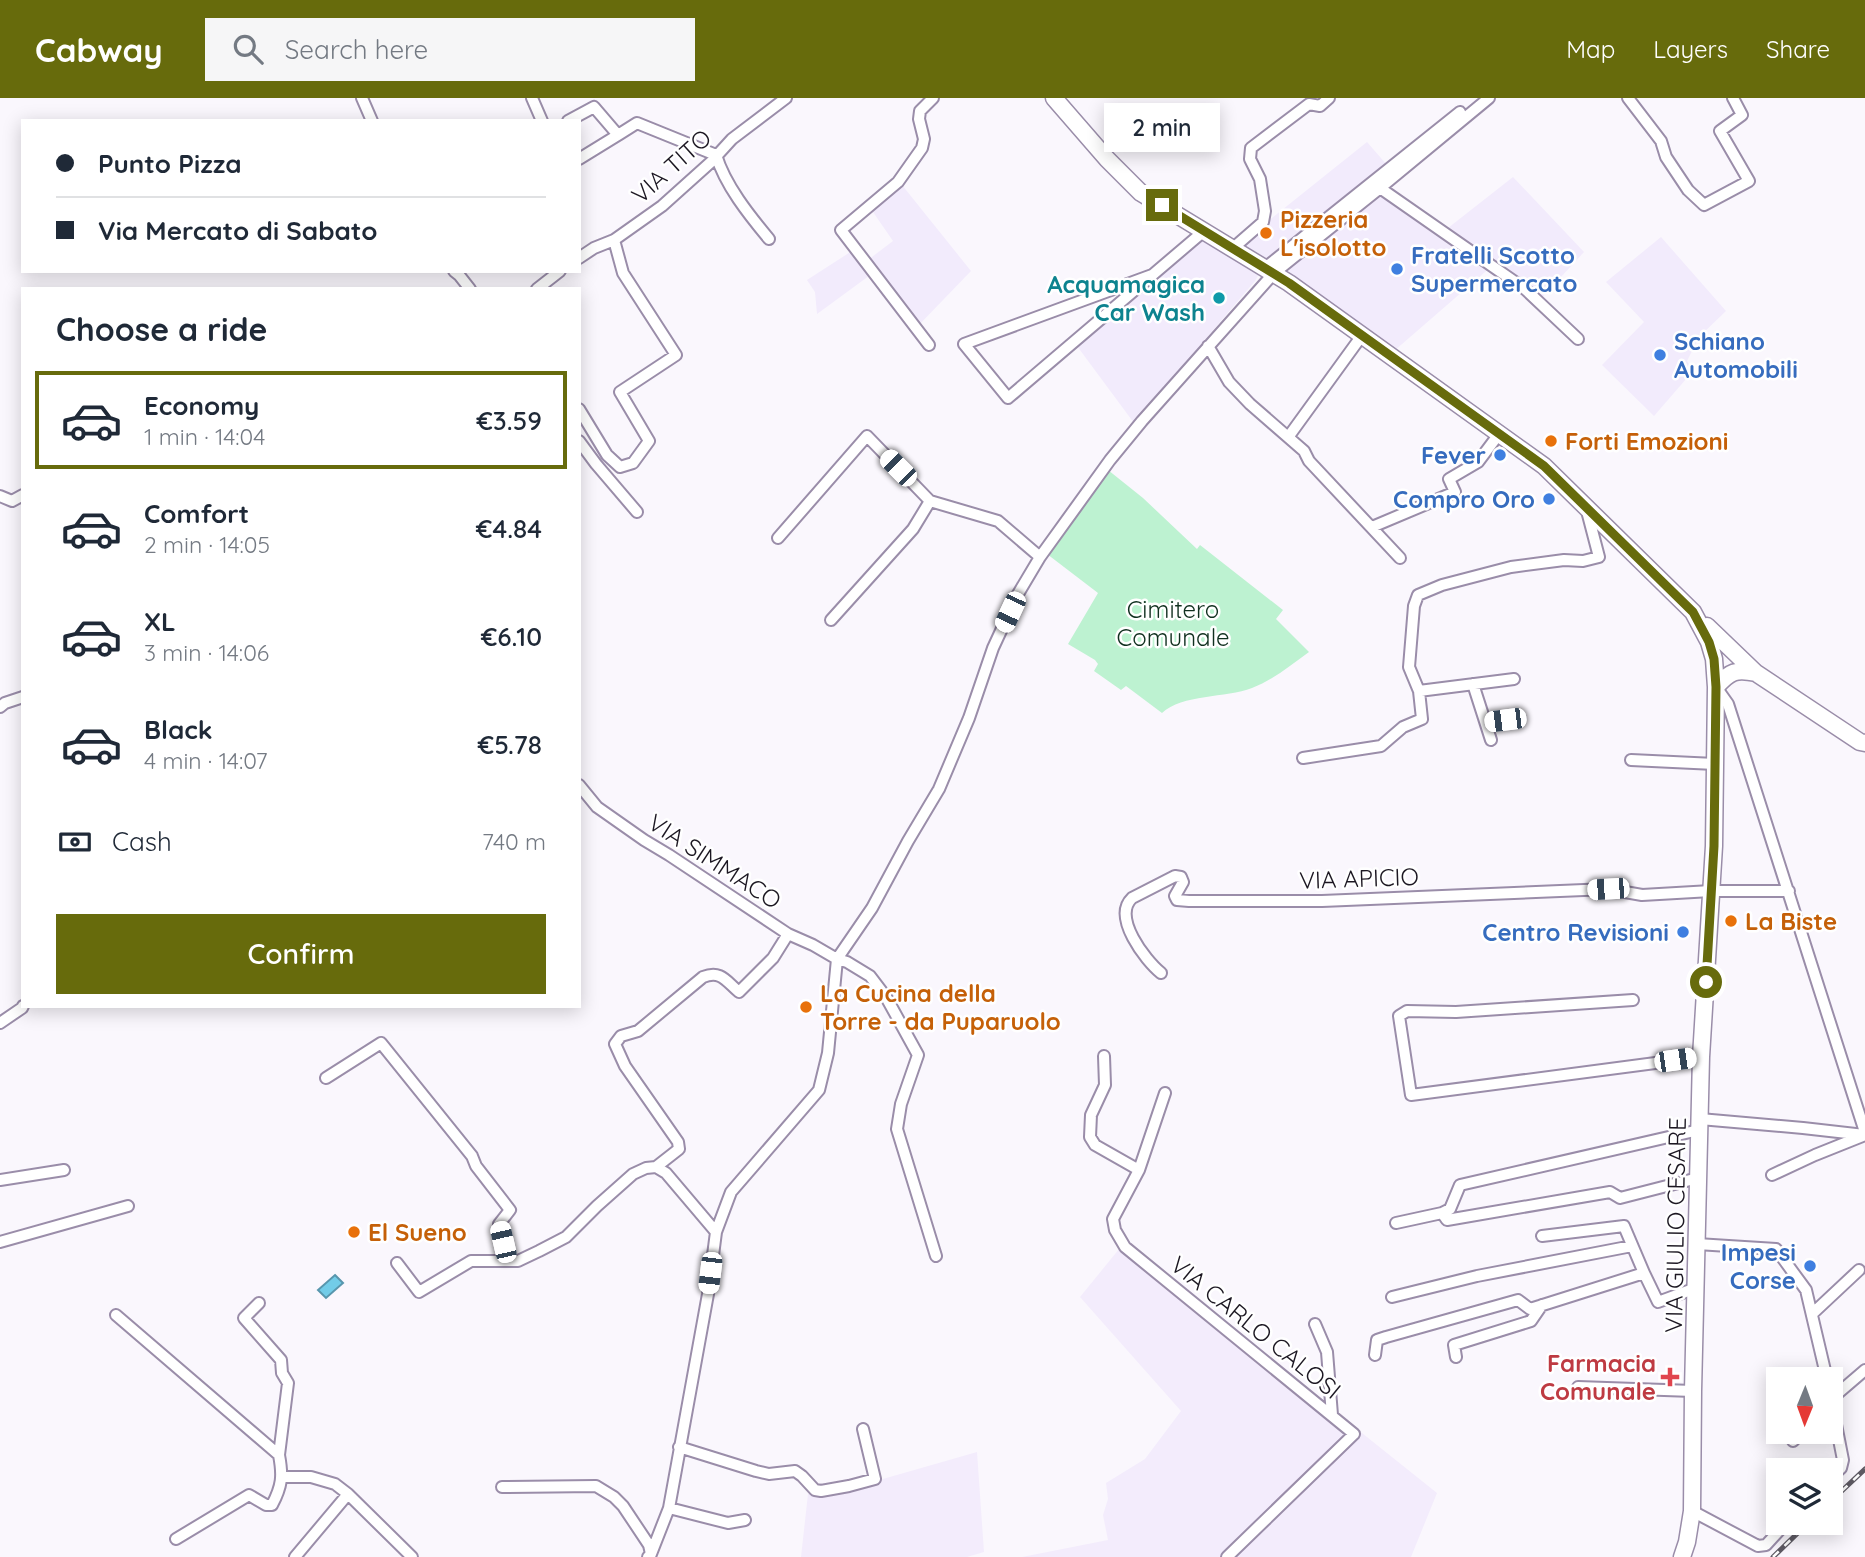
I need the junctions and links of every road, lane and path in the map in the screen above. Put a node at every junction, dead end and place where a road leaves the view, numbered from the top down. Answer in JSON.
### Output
{"nodes":[{"id":1,"x":362,"y":98,"type":"edge"},
{"id":2,"x":532,"y":98,"type":"edge"},
{"id":3,"x":786,"y":98,"type":"edge"},
{"id":4,"x":933,"y":98,"type":"edge"},
{"id":5,"x":1054,"y":98,"type":"edge"},
{"id":6,"x":1329,"y":98,"type":"edge"},
{"id":7,"x":1478,"y":98,"type":"edge"},
{"id":8,"x":1489,"y":98,"type":"edge"},
{"id":9,"x":1628,"y":98,"type":"edge"},
{"id":10,"x":1733,"y":98,"type":"edge"},
{"id":11,"x":1306,"y":101,"type":"edge"},
{"id":12,"x":371,"y":119,"type":"edge"},
{"id":13,"x":541,"y":119,"type":"edge"},
{"id":14,"x":572,"y":119,"type":"edge"},
{"id":15,"x":618,"y":135,"type":"junction"},
{"id":16,"x":716,"y":155,"type":"junction"},
{"id":17,"x":581,"y":158,"type":"edge"},
{"id":18,"x":1380,"y":188,"type":"junction"},
{"id":19,"x":1204,"y":231,"type":"junction"},
{"id":20,"x":769,"y":239,"type":"dead end"},
{"id":21,"x":614,"y":240,"type":"junction"},
{"id":22,"x":1232,"y":249,"type":"junction"},
{"id":23,"x":581,"y":257,"type":"edge"},
{"id":24,"x":1270,"y":271,"type":"junction"},
{"id":25,"x":456,"y":273,"type":"edge"},
{"id":26,"x":557,"y":273,"type":"edge"},
{"id":27,"x":1152,"y":275,"type":"junction"},
{"id":28,"x":468,"y":287,"type":"edge"},
{"id":29,"x":540,"y":287,"type":"edge"},
{"id":30,"x":1363,"y":334,"type":"junction"},
{"id":31,"x":1578,"y":339,"type":"dead end"},
{"id":32,"x":929,"y":345,"type":"dead end"},
{"id":33,"x":1208,"y":346,"type":"junction"},
{"id":34,"x":581,"y":412,"type":"edge"},
{"id":35,"x":1499,"y":434,"type":"junction"},
{"id":36,"x":1289,"y":436,"type":"junction"},
{"id":37,"x":581,"y":444,"type":"edge"},
{"id":38,"x":0,"y":496,"type":"edge"},
{"id":39,"x":21,"y":496,"type":"edge"},
{"id":40,"x":930,"y":500,"type":"junction"},
{"id":41,"x":1587,"y":508,"type":"junction"},
{"id":42,"x":637,"y":512,"type":"dead end"},
{"id":43,"x":1371,"y":527,"type":"junction"},
{"id":44,"x":778,"y":538,"type":"dead end"},
{"id":45,"x":1040,"y":557,"type":"junction"},
{"id":46,"x":1400,"y":558,"type":"dead end"},
{"id":47,"x":1693,"y":612,"type":"junction"},
{"id":48,"x":831,"y":620,"type":"dead end"},
{"id":49,"x":1738,"y":657,"type":"junction"},
{"id":50,"x":1714,"y":659,"type":"junction"},
{"id":51,"x":1756,"y":673,"type":"junction"},
{"id":52,"x":1514,"y":679,"type":"dead end"},
{"id":53,"x":1474,"y":684,"type":"junction"},
{"id":54,"x":1716,"y":687,"type":"junction"},
{"id":55,"x":1419,"y":691,"type":"junction"},
{"id":56,"x":21,"y":698,"type":"edge"},
{"id":57,"x":0,"y":707,"type":"edge"},
{"id":58,"x":1505,"y":720,"type":"dead end"},
{"id":59,"x":1486,"y":723,"type":"junction"},
{"id":60,"x":1491,"y":740,"type":"dead end"},
{"id":61,"x":1865,"y":743,"type":"edge"},
{"id":62,"x":1303,"y":758,"type":"dead end"},
{"id":63,"x":1631,"y":760,"type":"dead end"},
{"id":64,"x":1715,"y":764,"type":"junction"},
{"id":65,"x":581,"y":787,"type":"edge"},
{"id":66,"x":1711,"y":891,"type":"junction"},
{"id":67,"x":1789,"y":891,"type":"junction"},
{"id":68,"x":788,"y":934,"type":"junction"},
{"id":69,"x":837,"y":959,"type":"junction"},
{"id":70,"x":1161,"y":973,"type":"dead end"},
{"id":71,"x":1633,"y":1000,"type":"dead end"},
{"id":72,"x":22,"y":1008,"type":"edge"},
{"id":73,"x":0,"y":1023,"type":"edge"},
{"id":74,"x":1104,"y":1056,"type":"dead end"},
{"id":75,"x":1702,"y":1057,"type":"junction"},
{"id":76,"x":326,"y":1078,"type":"dead end"},
{"id":77,"x":1166,"y":1093,"type":"dead end"},
{"id":78,"x":1700,"y":1125,"type":"junction"},
{"id":79,"x":1865,"y":1134,"type":"edge"},
{"id":80,"x":656,"y":1167,"type":"junction"},
{"id":81,"x":64,"y":1170,"type":"dead end"},
{"id":82,"x":1139,"y":1170,"type":"junction"},
{"id":83,"x":1772,"y":1175,"type":"dead end"},
{"id":84,"x":1698,"y":1178,"type":"junction"},
{"id":85,"x":0,"y":1180,"type":"edge"},
{"id":86,"x":128,"y":1206,"type":"dead end"},
{"id":87,"x":1442,"y":1213,"type":"junction"},
{"id":88,"x":1396,"y":1223,"type":"dead end"},
{"id":89,"x":716,"y":1232,"type":"junction"},
{"id":90,"x":1542,"y":1236,"type":"dead end"},
{"id":91,"x":0,"y":1242,"type":"edge"},
{"id":92,"x":1697,"y":1244,"type":"junction"},
{"id":93,"x":1632,"y":1245,"type":"junction"},
{"id":94,"x":936,"y":1256,"type":"dead end"},
{"id":95,"x":508,"y":1261,"type":"junction"},
{"id":96,"x":397,"y":1263,"type":"dead end"},
{"id":97,"x":1859,"y":1270,"type":"dead end"},
{"id":98,"x":1644,"y":1273,"type":"junction"},
{"id":99,"x":1696,"y":1288,"type":"junction"},
{"id":100,"x":1392,"y":1297,"type":"dead end"},
{"id":101,"x":259,"y":1303,"type":"dead end"},
{"id":102,"x":1542,"y":1305,"type":"junction"},
{"id":103,"x":1812,"y":1314,"type":"junction"},
{"id":104,"x":116,"y":1315,"type":"dead end"},
{"id":105,"x":1315,"y":1324,"type":"dead end"},
{"id":106,"x":1375,"y":1355,"type":"dead end"},
{"id":107,"x":1456,"y":1357,"type":"dead end"},
{"id":108,"x":1824,"y":1367,"type":"edge"},
{"id":109,"x":1865,"y":1370,"type":"edge"},
{"id":110,"x":1578,"y":1387,"type":"dead end"},
{"id":111,"x":1843,"y":1388,"type":"edge"},
{"id":112,"x":1693,"y":1391,"type":"junction"},
{"id":113,"x":1332,"y":1415,"type":"junction"},
{"id":114,"x":863,"y":1429,"type":"dead end"},
{"id":115,"x":679,"y":1447,"type":"junction"},
{"id":116,"x":279,"y":1455,"type":"junction"},
{"id":117,"x":283,"y":1477,"type":"junction"},
{"id":118,"x":502,"y":1487,"type":"dead end"},
{"id":119,"x":348,"y":1494,"type":"junction"},
{"id":120,"x":669,"y":1508,"type":"junction"},
{"id":121,"x":1692,"y":1511,"type":"junction"},
{"id":122,"x":745,"y":1520,"type":"dead end"},
{"id":123,"x":1775,"y":1535,"type":"edge"},
{"id":124,"x":176,"y":1539,"type":"dead end"},
{"id":125,"x":650,"y":1555,"type":"edge"},
{"id":126,"x":295,"y":1557,"type":"edge"},
{"id":127,"x":412,"y":1557,"type":"edge"},
{"id":128,"x":1227,"y":1557,"type":"edge"},
{"id":129,"x":1682,"y":1557,"type":"edge"}],
"edges":[{"from":1,"to":12,"type":"street"},
{"from":2,"to":13,"type":"street"},
{"from":3,"to":16,"type":"street","name":"VIA TITO"},
{"from":4,"to":32,"type":"street"},
{"from":5,"to":19,"type":"street"},
{"from":6,"to":11,"type":"street"},
{"from":7,"to":24,"type":"street"},
{"from":8,"to":18,"type":"street"},
{"from":9,"to":10,"type":"street"},
{"from":11,"to":22,"type":"street"},
{"from":14,"to":15,"type":"street"},
{"from":15,"to":16,"type":"street"},
{"from":15,"to":17,"type":"street"},
{"from":16,"to":20,"type":"street"},
{"from":16,"to":21,"type":"street","name":"VIA TITO"},
{"from":18,"to":24,"type":"street"},
{"from":18,"to":31,"type":"street"},
{"from":19,"to":22,"type":"street"},
{"from":19,"to":27,"type":"street"},
{"from":21,"to":23,"type":"street","name":"VIA TITO"},
{"from":21,"to":34,"type":"street"},
{"from":22,"to":24,"type":"street"},
{"from":24,"to":30,"type":"street"},
{"from":24,"to":33,"type":"street"},
{"from":25,"to":28,"type":"street"},
{"from":26,"to":29,"type":"street"},
{"from":27,"to":27,"type":"street"},
{"from":30,"to":35,"type":"street"},
{"from":30,"to":36,"type":"street"},
{"from":33,"to":36,"type":"street"},
{"from":33,"to":45,"type":"street"},
{"from":35,"to":41,"type":"street"},
{"from":35,"to":43,"type":"street"},
{"from":36,"to":43,"type":"street"},
{"from":37,"to":42,"type":"street"},
{"from":38,"to":39,"type":"street"},
{"from":40,"to":44,"type":"street"},
{"from":40,"to":45,"type":"street"},
{"from":40,"to":48,"type":"street"},
{"from":41,"to":47,"type":"street"},
{"from":41,"to":55,"type":"street"},
{"from":43,"to":46,"type":"street"},
{"from":45,"to":69,"type":"street"},
{"from":47,"to":49,"type":"street"},
{"from":47,"to":50,"type":"street","name":"VIA GIULIO CESARE"},
{"from":49,"to":50,"type":"street"},
{"from":49,"to":51,"type":"street"},
{"from":50,"to":51,"type":"street"},
{"from":50,"to":54,"type":"street","name":"VIA GIULIO CESARE"},
{"from":51,"to":54,"type":"street"},
{"from":51,"to":61,"type":"street"},
{"from":52,"to":53,"type":"street"},
{"from":53,"to":55,"type":"street"},
{"from":53,"to":59,"type":"street"},
{"from":54,"to":64,"type":"street","name":"VIA GIULIO CESARE"},
{"from":54,"to":67,"type":"street"},
{"from":55,"to":62,"type":"street"},
{"from":56,"to":57,"type":"street"},
{"from":58,"to":59,"type":"street"},
{"from":59,"to":60,"type":"street"},
{"from":63,"to":64,"type":"street"},
{"from":64,"to":66,"type":"street","name":"VIA GIULIO CESARE"},
{"from":65,"to":68,"type":"street","name":"VIA SIMMACO"},
{"from":66,"to":67,"type":"street"},
{"from":66,"to":70,"type":"street","name":"VIA APICIO"},
{"from":66,"to":75,"type":"street","name":"VIA GIULIO CESARE"},
{"from":67,"to":79,"type":"street"},
{"from":68,"to":69,"type":"street","name":"VIA SIMMACO"},
{"from":68,"to":80,"type":"street"},
{"from":69,"to":89,"type":"street"},
{"from":69,"to":94,"type":"street","name":"VIA SIMMACO"},
{"from":71,"to":75,"type":"street"},
{"from":72,"to":73,"type":"street"},
{"from":74,"to":82,"type":"street"},
{"from":75,"to":78,"type":"street","name":"VIA GIULIO CESARE"},
{"from":76,"to":95,"type":"street"},
{"from":77,"to":82,"type":"street","name":"VIA CARLO CALOSI"},
{"from":78,"to":79,"type":"street"},
{"from":78,"to":84,"type":"street","name":"VIA GIULIO CESARE"},
{"from":78,"to":87,"type":"street"},
{"from":79,"to":83,"type":"street"},
{"from":80,"to":89,"type":"street"},
{"from":80,"to":95,"type":"street"},
{"from":81,"to":85,"type":"street"},
{"from":82,"to":113,"type":"street","name":"VIA CARLO CALOSI"},
{"from":84,"to":87,"type":"street"},
{"from":84,"to":92,"type":"street","name":"VIA GIULIO CESARE"},
{"from":86,"to":91,"type":"street"},
{"from":87,"to":88,"type":"street"},
{"from":89,"to":115,"type":"street"},
{"from":90,"to":93,"type":"street"},
{"from":92,"to":99,"type":"street","name":"VIA GIULIO CESARE"},
{"from":92,"to":103,"type":"street"},
{"from":93,"to":98,"type":"street"},
{"from":93,"to":100,"type":"street"},
{"from":95,"to":96,"type":"street"},
{"from":97,"to":103,"type":"street"},
{"from":98,"to":99,"type":"street"},
{"from":98,"to":102,"type":"street"},
{"from":99,"to":112,"type":"street","name":"VIA GIULIO CESARE"},
{"from":101,"to":116,"type":"street"},
{"from":102,"to":106,"type":"street"},
{"from":102,"to":107,"type":"street"},
{"from":103,"to":108,"type":"street"},
{"from":104,"to":116,"type":"street"},
{"from":105,"to":113,"type":"street"},
{"from":109,"to":111,"type":"street"},
{"from":110,"to":112,"type":"street"},
{"from":112,"to":121,"type":"street","name":"VIA GIULIO CESARE"},
{"from":113,"to":128,"type":"street","name":"VIA CARLO CALOSI"},
{"from":114,"to":115,"type":"street"},
{"from":115,"to":120,"type":"street"},
{"from":116,"to":117,"type":"street"},
{"from":117,"to":119,"type":"street"},
{"from":117,"to":124,"type":"street"},
{"from":118,"to":125,"type":"street"},
{"from":119,"to":126,"type":"street"},
{"from":119,"to":127,"type":"street"},
{"from":120,"to":122,"type":"street"},
{"from":120,"to":125,"type":"street"},
{"from":121,"to":123,"type":"street"},
{"from":121,"to":129,"type":"street","name":"VIA GIULIO CESARE"}]}
